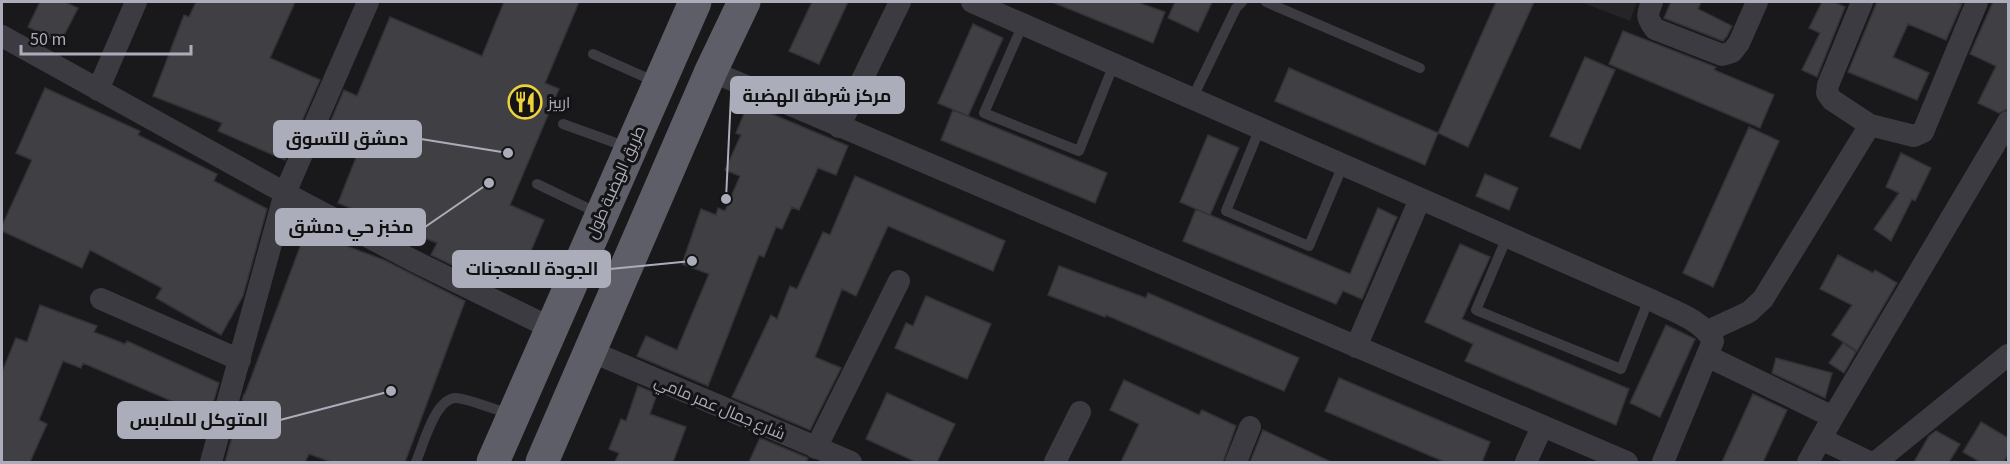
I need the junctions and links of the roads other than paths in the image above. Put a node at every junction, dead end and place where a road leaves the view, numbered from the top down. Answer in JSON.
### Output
{"nodes":[{"id":1,"x":136,"y":2,"type":"edge"},
{"id":2,"x":368,"y":2,"type":"edge"},
{"id":3,"x":695,"y":2,"type":"edge"},
{"id":4,"x":744,"y":2,"type":"edge"},
{"id":5,"x":900,"y":2,"type":"edge"},
{"id":6,"x":972,"y":2,"type":"edge"},
{"id":7,"x":1242,"y":2,"type":"edge"},
{"id":8,"x":1266,"y":2,"type":"edge"},
{"id":9,"x":1652,"y":2,"type":"edge"},
{"id":10,"x":1757,"y":2,"type":"edge"},
{"id":11,"x":1862,"y":2,"type":"edge"},
{"id":12,"x":1977,"y":2,"type":"edge"},
{"id":13,"x":1023,"y":24,"type":"junction"},
{"id":14,"x":2,"y":36,"type":"edge"},
{"id":15,"x":593,"y":54,"type":"dead end"},
{"id":16,"x":1114,"y":64,"type":"junction"},
{"id":17,"x":1420,"y":68,"type":"dead end"},
{"id":18,"x":711,"y":71,"type":"junction"},
{"id":19,"x":659,"y":84,"type":"junction"},
{"id":20,"x":98,"y":90,"type":"junction"},
{"id":21,"x":1192,"y":99,"type":"junction"},
{"id":22,"x":2008,"y":122,"type":"edge"},
{"id":23,"x":563,"y":124,"type":"dead end"},
{"id":24,"x":1870,"y":125,"type":"junction"},
{"id":25,"x":839,"y":127,"type":"junction"},
{"id":26,"x":1260,"y":128,"type":"junction"},
{"id":27,"x":630,"y":148,"type":"junction"},
{"id":28,"x":1343,"y":165,"type":"junction"},
{"id":29,"x":537,"y":184,"type":"dead end"},
{"id":30,"x":285,"y":193,"type":"junction"},
{"id":31,"x":1420,"y":199,"type":"junction"},
{"id":32,"x":601,"y":215,"type":"junction"},
{"id":33,"x":1507,"y":237,"type":"junction"},
{"id":34,"x":899,"y":281,"type":"dead end"},
{"id":35,"x":101,"y":298,"type":"dead end"},
{"id":36,"x":1648,"y":299,"type":"junction"},
{"id":37,"x":551,"y":328,"type":"junction"},
{"id":38,"x":1708,"y":331,"type":"junction"},
{"id":39,"x":1356,"y":347,"type":"junction"},
{"id":40,"x":590,"y":351,"type":"junction"},
{"id":41,"x":2008,"y":355,"type":"edge"},
{"id":42,"x":1707,"y":356,"type":"junction"},
{"id":43,"x":240,"y":360,"type":"junction"},
{"id":44,"x":1080,"y":412,"type":"dead end"},
{"id":45,"x":513,"y":415,"type":"junction"},
{"id":46,"x":1833,"y":417,"type":"junction"},
{"id":47,"x":1250,"y":427,"type":"dead end"},
{"id":48,"x":1542,"y":427,"type":"junction"},
{"id":49,"x":1821,"y":439,"type":"junction"},
{"id":50,"x":816,"y":448,"type":"junction"},
{"id":51,"x":211,"y":462,"type":"edge"},
{"id":52,"x":416,"y":462,"type":"edge"},
{"id":53,"x":493,"y":462,"type":"edge"},
{"id":54,"x":542,"y":462,"type":"edge"},
{"id":55,"x":851,"y":462,"type":"edge"},
{"id":56,"x":1055,"y":462,"type":"edge"},
{"id":57,"x":1236,"y":462,"type":"edge"},
{"id":58,"x":1526,"y":462,"type":"edge"},
{"id":59,"x":1627,"y":462,"type":"edge"},
{"id":60,"x":1663,"y":462,"type":"edge"},
{"id":61,"x":1808,"y":462,"type":"edge"},
{"id":62,"x":1869,"y":462,"type":"edge"},
{"id":63,"x":1876,"y":462,"type":"edge"}],
"edges":[{"from":1,"to":20,"type":"street"},
{"from":2,"to":30,"type":"street"},
{"from":3,"to":19,"type":"highway","name":"طريق الهضبة طول"},
{"from":4,"to":18,"type":"highway"},
{"from":5,"to":25,"type":"street"},
{"from":6,"to":13,"type":"street"},
{"from":7,"to":21,"type":"lane"},
{"from":8,"to":17,"type":"lane"},
{"from":9,"to":10,"type":"street"},
{"from":11,"to":24,"type":"street"},
{"from":12,"to":24,"type":"street"},
{"from":13,"to":16,"type":"street"},
{"from":13,"to":16,"type":"lane"},
{"from":14,"to":20,"type":"street"},
{"from":15,"to":19,"type":"lane"},
{"from":16,"to":21,"type":"street"},
{"from":18,"to":25,"type":"street"},
{"from":18,"to":40,"type":"highway"},
{"from":19,"to":27,"type":"highway","name":"طريق الهضبة طول"},
{"from":20,"to":30,"type":"street"},
{"from":21,"to":26,"type":"street"},
{"from":22,"to":46,"type":"street"},
{"from":23,"to":27,"type":"lane"},
{"from":24,"to":38,"type":"street"},
{"from":25,"to":39,"type":"street"},
{"from":26,"to":28,"type":"street"},
{"from":26,"to":28,"type":"lane"},
{"from":27,"to":32,"type":"highway","name":"طريق الهضبة طول"},
{"from":28,"to":31,"type":"street"},
{"from":29,"to":32,"type":"lane"},
{"from":30,"to":37,"type":"street"},
{"from":30,"to":43,"type":"street"},
{"from":31,"to":33,"type":"street"},
{"from":31,"to":39,"type":"street"},
{"from":32,"to":37,"type":"highway","name":"طريق الهضبة طول"},
{"from":33,"to":36,"type":"street"},
{"from":33,"to":36,"type":"lane"},
{"from":34,"to":50,"type":"street"},
{"from":35,"to":43,"type":"street"},
{"from":36,"to":38,"type":"street"},
{"from":37,"to":45,"type":"highway","name":"طريق الهضبة طول"},
{"from":38,"to":42,"type":"street"},
{"from":39,"to":48,"type":"street"},
{"from":40,"to":50,"type":"street","name":"شارع جمال عمر مامي"},
{"from":40,"to":54,"type":"highway"},
{"from":41,"to":63,"type":"street"},
{"from":42,"to":46,"type":"street"},
{"from":42,"to":60,"type":"street"},
{"from":43,"to":51,"type":"street"},
{"from":44,"to":56,"type":"street"},
{"from":45,"to":52,"type":"lane"},
{"from":45,"to":53,"type":"highway","name":"طريق الهضبة طول"},
{"from":46,"to":49,"type":"street"},
{"from":47,"to":57,"type":"street"},
{"from":48,"to":58,"type":"street"},
{"from":48,"to":59,"type":"street"},
{"from":49,"to":61,"type":"street"},
{"from":49,"to":62,"type":"street"},
{"from":50,"to":55,"type":"street","name":"شارع جمال عمر مامي"}]}
